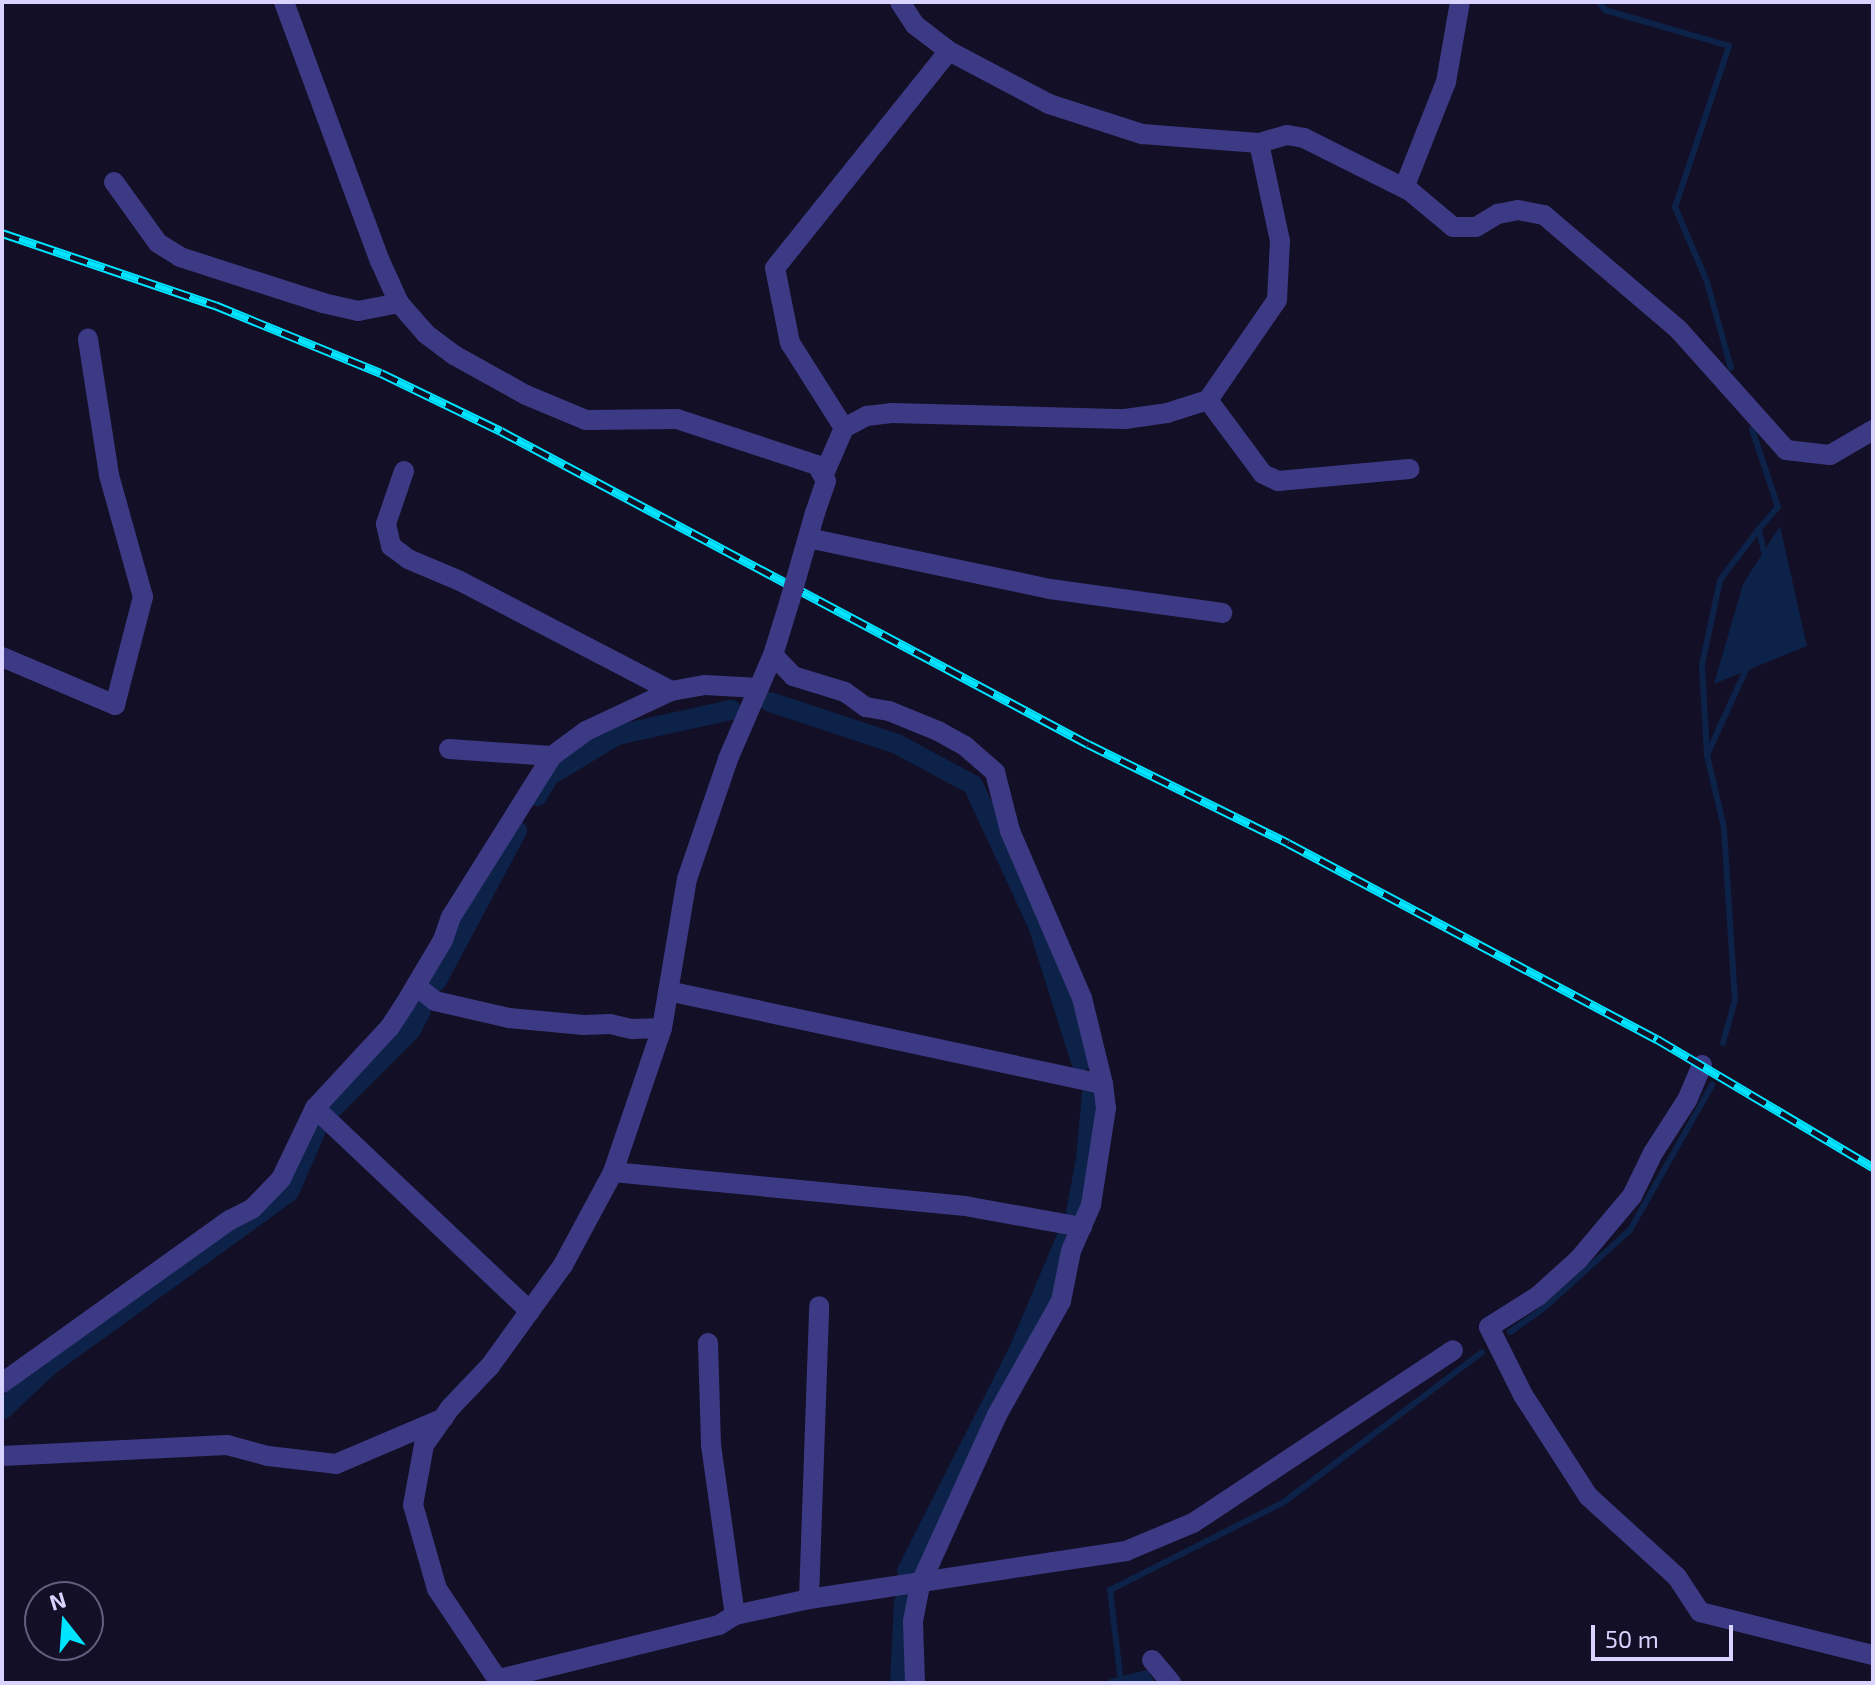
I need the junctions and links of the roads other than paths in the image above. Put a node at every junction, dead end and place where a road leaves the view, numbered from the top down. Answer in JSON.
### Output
{"nodes":[{"id":1,"x":284,"y":2,"type":"edge"},
{"id":2,"x":900,"y":2,"type":"edge"},
{"id":3,"x":1460,"y":2,"type":"edge"},
{"id":4,"x":949,"y":51,"type":"junction"},
{"id":5,"x":1259,"y":143,"type":"junction"},
{"id":6,"x":114,"y":182,"type":"dead end"},
{"id":7,"x":1404,"y":188,"type":"junction"},
{"id":8,"x":399,"y":303,"type":"junction"},
{"id":9,"x":88,"y":339,"type":"dead end"},
{"id":10,"x":1208,"y":400,"type":"junction"},
{"id":11,"x":844,"y":428,"type":"junction"},
{"id":12,"x":1873,"y":430,"type":"edge"},
{"id":13,"x":1409,"y":469,"type":"dead end"},
{"id":14,"x":404,"y":471,"type":"dead end"},
{"id":15,"x":824,"y":474,"type":"junction"},
{"id":16,"x":808,"y":538,"type":"junction"},
{"id":17,"x":1222,"y":613,"type":"dead end"},
{"id":18,"x":773,"y":655,"type":"junction"},
{"id":19,"x":2,"y":657,"type":"edge"},
{"id":20,"x":759,"y":688,"type":"junction"},
{"id":21,"x":671,"y":691,"type":"junction"},
{"id":22,"x":449,"y":749,"type":"dead end"},
{"id":23,"x":552,"y":756,"type":"junction"},
{"id":24,"x":416,"y":986,"type":"junction"},
{"id":25,"x":668,"y":991,"type":"junction"},
{"id":26,"x":662,"y":1028,"type":"junction"},
{"id":27,"x":1702,"y":1065,"type":"dead end"},
{"id":28,"x":1103,"y":1084,"type":"junction"},
{"id":29,"x":315,"y":1108,"type":"junction"},
{"id":30,"x":613,"y":1172,"type":"junction"},
{"id":31,"x":1082,"y":1227,"type":"junction"},
{"id":32,"x":819,"y":1306,"type":"dead end"},
{"id":33,"x":530,"y":1311,"type":"junction"},
{"id":34,"x":708,"y":1343,"type":"dead end"},
{"id":35,"x":1453,"y":1350,"type":"dead end"},
{"id":36,"x":2,"y":1383,"type":"edge"},
{"id":37,"x":444,"y":1418,"type":"junction"},
{"id":38,"x":2,"y":1456,"type":"edge"},
{"id":39,"x":920,"y":1585,"type":"junction"},
{"id":40,"x":809,"y":1599,"type":"junction"},
{"id":41,"x":735,"y":1615,"type":"junction"},
{"id":42,"x":1873,"y":1655,"type":"edge"},
{"id":43,"x":1152,"y":1660,"type":"dead end"},
{"id":44,"x":499,"y":1681,"type":"edge"},
{"id":45,"x":915,"y":1683,"type":"edge"},
{"id":46,"x":1171,"y":1683,"type":"edge"}],
"edges":[{"from":1,"to":8,"type":"street"},
{"from":2,"to":4,"type":"street"},
{"from":3,"to":7,"type":"street"},
{"from":4,"to":5,"type":"street"},
{"from":4,"to":11,"type":"street"},
{"from":5,"to":7,"type":"street"},
{"from":5,"to":10,"type":"street"},
{"from":6,"to":8,"type":"street"},
{"from":7,"to":12,"type":"street"},
{"from":8,"to":15,"type":"street"},
{"from":9,"to":19,"type":"street"},
{"from":10,"to":11,"type":"street"},
{"from":10,"to":13,"type":"street"},
{"from":11,"to":15,"type":"street"},
{"from":14,"to":21,"type":"street"},
{"from":15,"to":16,"type":"street","bridge":true},
{"from":16,"to":17,"type":"street"},
{"from":16,"to":18,"type":"street","bridge":true},
{"from":18,"to":20,"type":"street"},
{"from":18,"to":28,"type":"street"},
{"from":20,"to":21,"type":"street"},
{"from":20,"to":25,"type":"street"},
{"from":21,"to":23,"type":"street"},
{"from":22,"to":23,"type":"street"},
{"from":23,"to":24,"type":"street"},
{"from":24,"to":26,"type":"street"},
{"from":24,"to":29,"type":"street"},
{"from":25,"to":26,"type":"street"},
{"from":25,"to":28,"type":"street"},
{"from":26,"to":30,"type":"street"},
{"from":27,"to":42,"type":"street"},
{"from":28,"to":31,"type":"street"},
{"from":29,"to":33,"type":"street"},
{"from":29,"to":36,"type":"street"},
{"from":30,"to":31,"type":"street"},
{"from":30,"to":33,"type":"street"},
{"from":31,"to":39,"type":"street"},
{"from":32,"to":40,"type":"street"},
{"from":33,"to":37,"type":"street"},
{"from":34,"to":41,"type":"street"},
{"from":35,"to":39,"type":"street"},
{"from":37,"to":38,"type":"street"},
{"from":37,"to":44,"type":"street"},
{"from":39,"to":40,"type":"street"},
{"from":39,"to":45,"type":"street"},
{"from":40,"to":41,"type":"street"},
{"from":41,"to":44,"type":"street"},
{"from":43,"to":46,"type":"street"}]}
